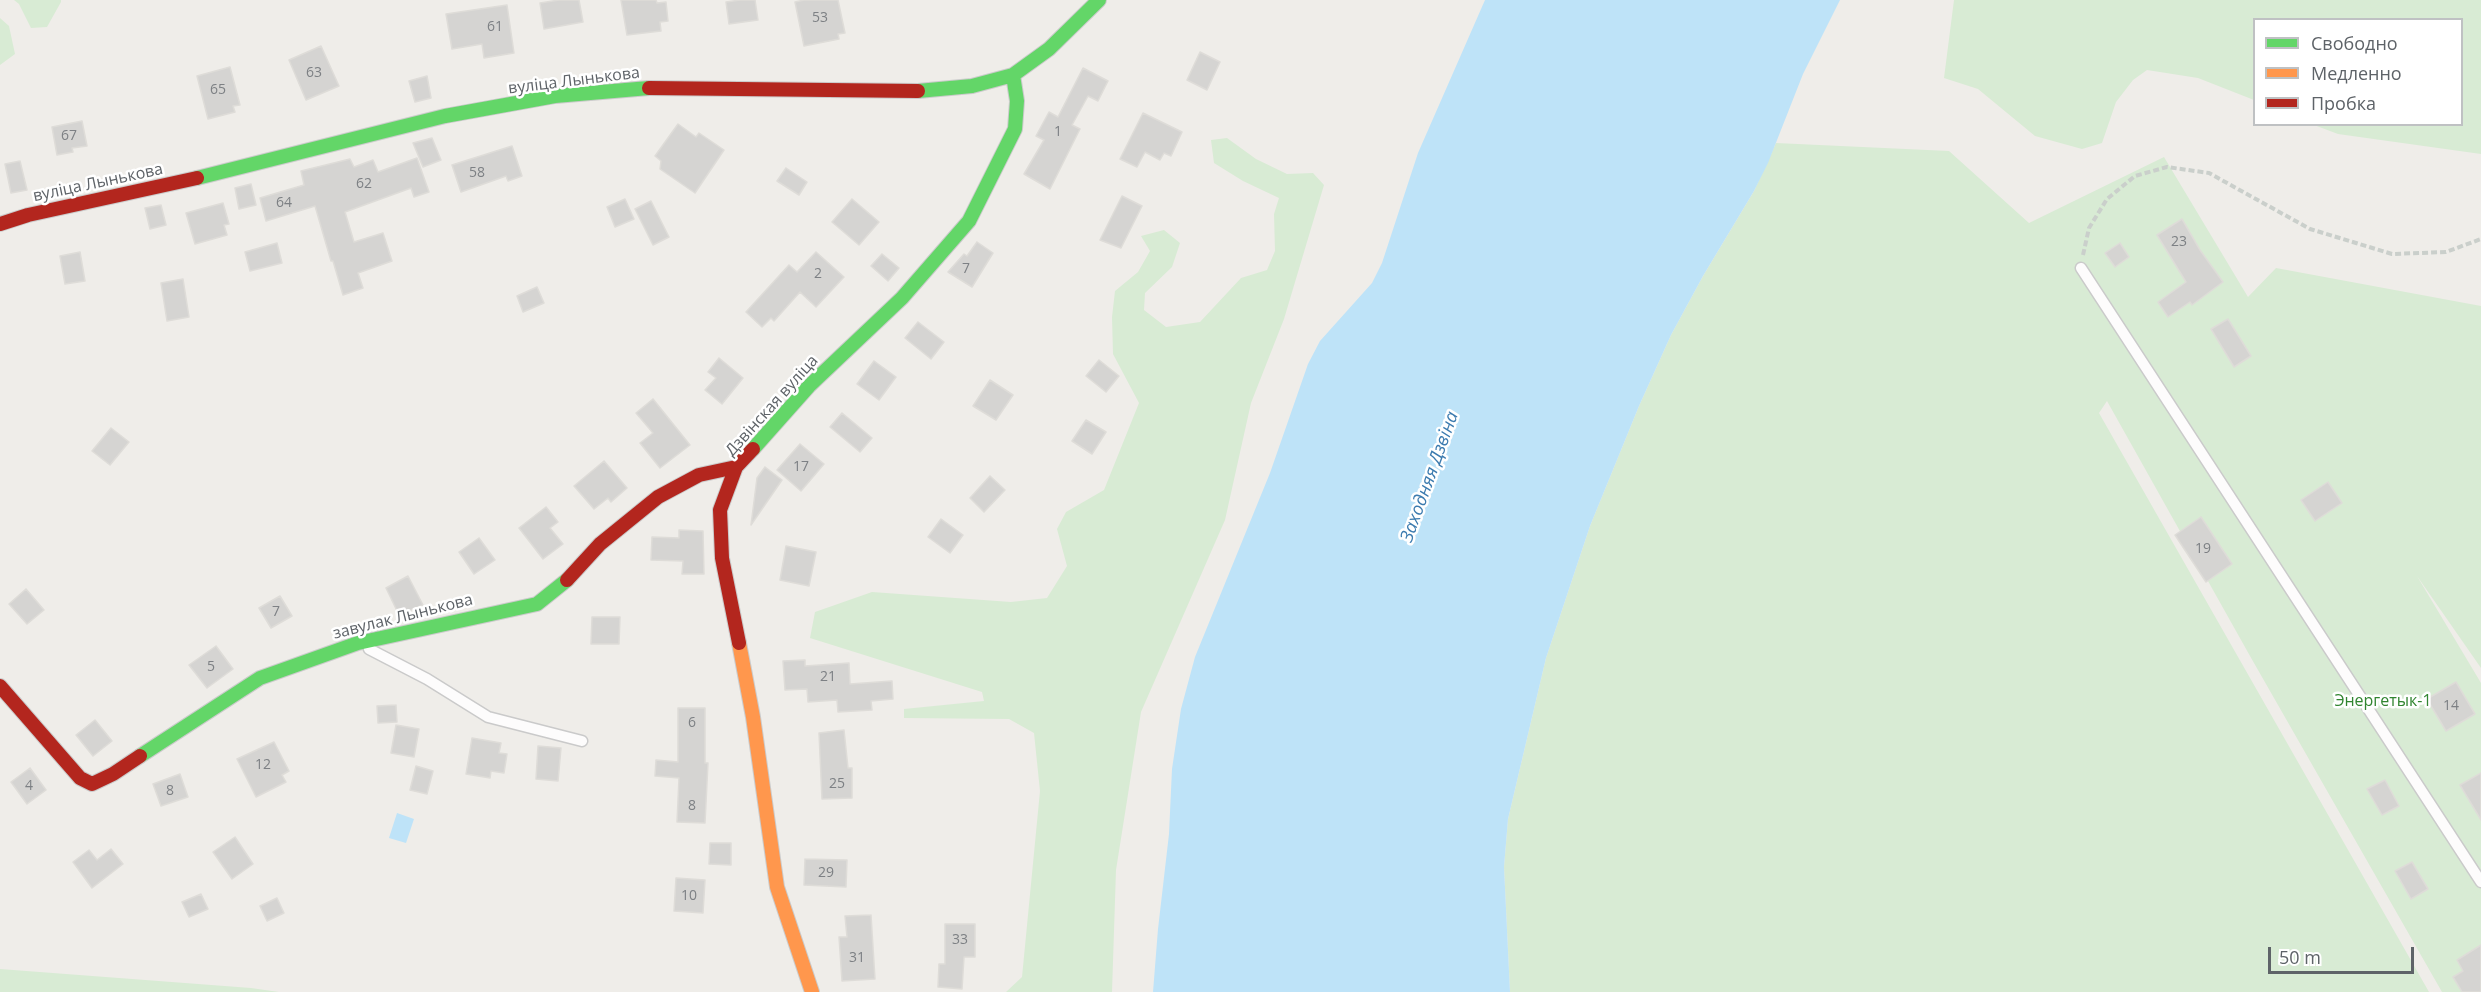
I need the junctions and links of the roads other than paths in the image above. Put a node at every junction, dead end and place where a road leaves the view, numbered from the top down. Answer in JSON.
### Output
{"nodes":[{"id":1,"x":1099,"y":0,"type":"edge"},
{"id":2,"x":1013,"y":75,"type":"junction"},
{"id":3,"x":0,"y":224,"type":"edge"},
{"id":4,"x":2080,"y":268,"type":"road end"},
{"id":5,"x":736,"y":467,"type":"junction"},
{"id":6,"x":358,"y":643,"type":"junction"},
{"id":7,"x":0,"y":686,"type":"edge"},
{"id":8,"x":582,"y":741,"type":"dead end"},
{"id":9,"x":2481,"y":882,"type":"edge"},
{"id":10,"x":812,"y":992,"type":"edge"}],
"edges":[{"from":1,"to":2,"type":"street","name":"вуліца Лынькова"},
{"from":2,"to":3,"type":"street","name":"вуліца Лынькова"},
{"from":2,"to":5,"type":"street","name":"Дзвінская вуліца"},
{"from":4,"to":9,"type":"lane"},
{"from":5,"to":6,"type":"street","name":"завулак Лынькова"},
{"from":5,"to":10,"type":"street","name":"Дзвінская вуліца"},
{"from":6,"to":7,"type":"street","name":"завулак Лынькова"},
{"from":6,"to":8,"type":"lane"}]}
